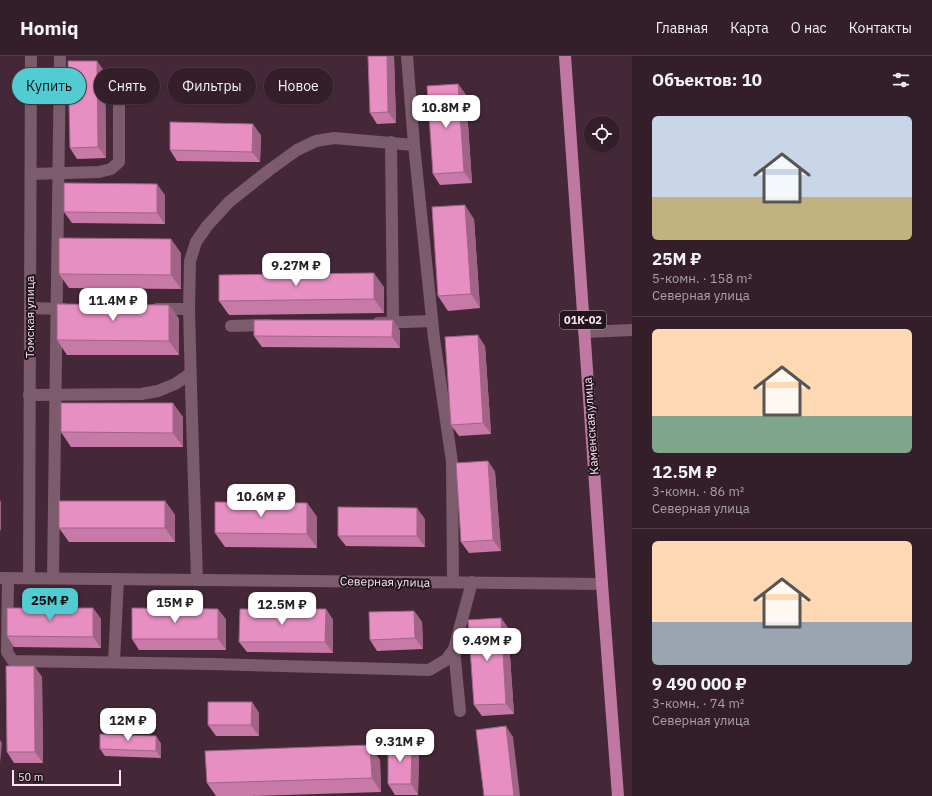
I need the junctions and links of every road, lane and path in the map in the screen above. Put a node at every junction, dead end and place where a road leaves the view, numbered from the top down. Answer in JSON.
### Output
{"nodes":[{"id":1,"x":31,"y":56,"type":"edge"},
{"id":2,"x":60,"y":56,"type":"edge"},
{"id":3,"x":407,"y":56,"type":"edge"},
{"id":4,"x":564,"y":56,"type":"edge"},
{"id":5,"x":119,"y":104,"type":"edge"},
{"id":6,"x":390,"y":142,"type":"junction"},
{"id":7,"x":414,"y":144,"type":"junction"},
{"id":8,"x":31,"y":174,"type":"junction"},
{"id":9,"x":58,"y":174,"type":"junction"},
{"id":10,"x":30,"y":308,"type":"junction"},
{"id":11,"x":57,"y":308,"type":"junction"},
{"id":12,"x":72,"y":309,"type":"edge"},
{"id":13,"x":142,"y":309,"type":"edge"},
{"id":14,"x":189,"y":309,"type":"junction"},
{"id":15,"x":393,"y":322,"type":"junction"},
{"id":16,"x":432,"y":322,"type":"junction"},
{"id":17,"x":370,"y":323,"type":"edge"},
{"id":18,"x":277,"y":325,"type":"edge"},
{"id":19,"x":231,"y":326,"type":"dead end"},
{"id":20,"x":632,"y":330,"type":"edge"},
{"id":21,"x":584,"y":332,"type":"junction"},
{"id":22,"x":190,"y":374,"type":"junction"},
{"id":23,"x":56,"y":394,"type":"junction"},
{"id":24,"x":30,"y":395,"type":"junction"},
{"id":25,"x":4,"y":578,"type":"edge"},
{"id":26,"x":28,"y":578,"type":"junction"},
{"id":27,"x":53,"y":578,"type":"junction"},
{"id":28,"x":118,"y":579,"type":"junction"},
{"id":29,"x":197,"y":580,"type":"junction"},
{"id":30,"x":453,"y":582,"type":"junction"},
{"id":31,"x":472,"y":582,"type":"junction"},
{"id":32,"x":602,"y":584,"type":"junction"},
{"id":33,"x":454,"y":649,"type":"junction"},
{"id":34,"x":114,"y":662,"type":"junction"},
{"id":35,"x":460,"y":712,"type":"dead end"},
{"id":36,"x":618,"y":796,"type":"edge"}],
"edges":[{"from":1,"to":8,"type":"street","name":"Томская улица"},
{"from":2,"to":9,"type":"street"},
{"from":3,"to":7,"type":"street"},
{"from":4,"to":21,"type":"main road","name":"Каменская улица","number":"01К-02"},
{"from":5,"to":9,"type":"street"},
{"from":6,"to":7,"type":"street"},
{"from":6,"to":14,"type":"street"},
{"from":6,"to":15,"type":"street"},
{"from":7,"to":16,"type":"street"},
{"from":8,"to":9,"type":"street"},
{"from":8,"to":10,"type":"street","name":"Томская улица"},
{"from":9,"to":11,"type":"street"},
{"from":10,"to":11,"type":"street"},
{"from":10,"to":24,"type":"street","name":"Томская улица"},
{"from":11,"to":12,"type":"street"},
{"from":11,"to":23,"type":"street"},
{"from":13,"to":14,"type":"street"},
{"from":14,"to":22,"type":"street"},
{"from":15,"to":16,"type":"street"},
{"from":15,"to":17,"type":"street"},
{"from":16,"to":30,"type":"street"},
{"from":18,"to":19,"type":"street"},
{"from":20,"to":21,"type":"street"},
{"from":21,"to":32,"type":"main road","name":"Каменская улица","number":"01К-02"},
{"from":22,"to":23,"type":"street"},
{"from":22,"to":29,"type":"street"},
{"from":23,"to":24,"type":"street"},
{"from":23,"to":27,"type":"street"},
{"from":24,"to":26,"type":"street","name":"Томская улица"},
{"from":25,"to":26,"type":"street","name":"Северная улица"},
{"from":25,"to":34,"type":"street"},
{"from":26,"to":27,"type":"street","name":"Северная улица"},
{"from":27,"to":28,"type":"street","name":"Северная улица"},
{"from":28,"to":29,"type":"street","name":"Северная улица"},
{"from":28,"to":34,"type":"street"},
{"from":29,"to":30,"type":"street","name":"Северная улица"},
{"from":30,"to":31,"type":"street","name":"Северная улица"},
{"from":31,"to":32,"type":"street","name":"Северная улица"},
{"from":31,"to":33,"type":"street"},
{"from":32,"to":36,"type":"main road","name":"Каменская улица","number":"01К-02"},
{"from":33,"to":34,"type":"street"},
{"from":33,"to":35,"type":"street"}]}
